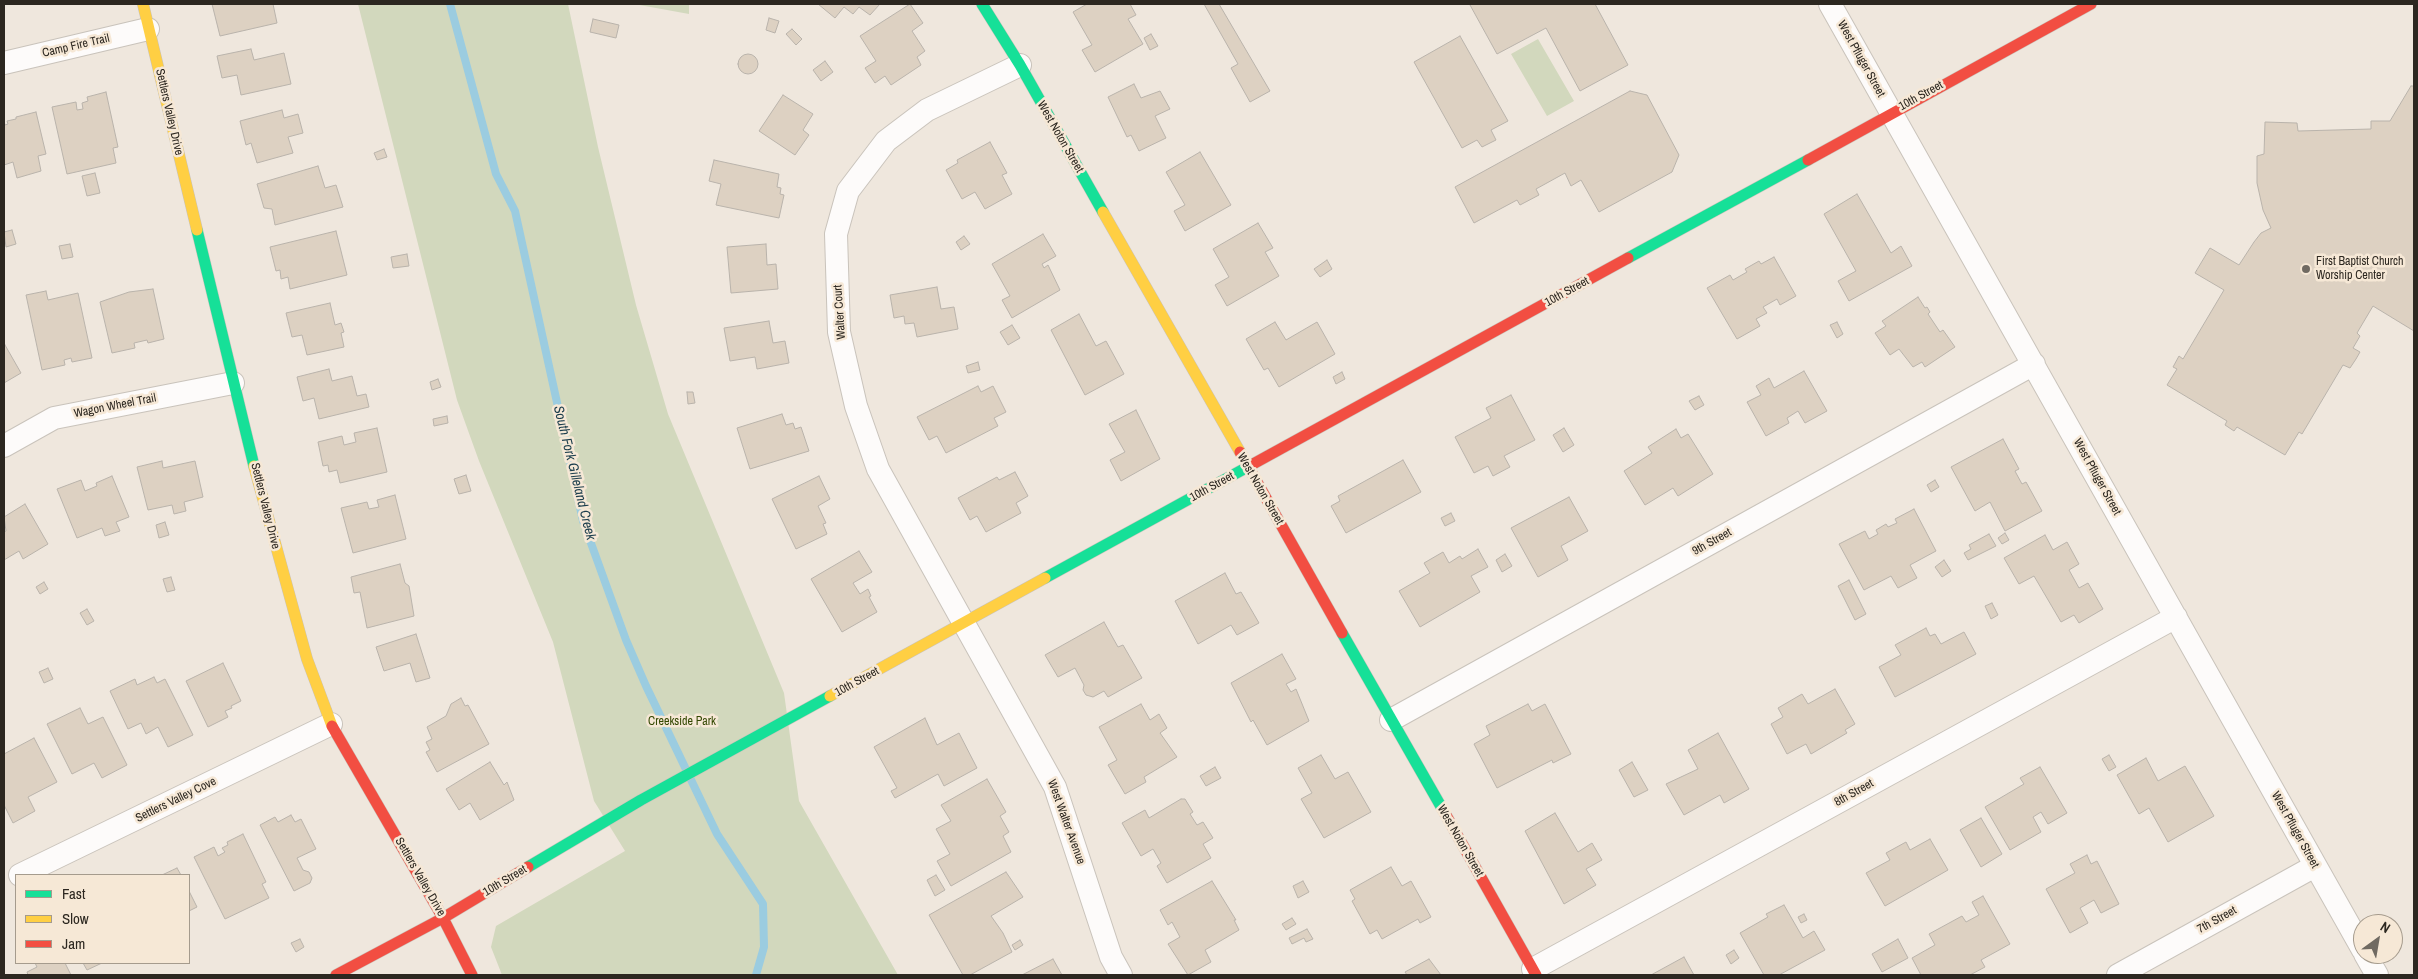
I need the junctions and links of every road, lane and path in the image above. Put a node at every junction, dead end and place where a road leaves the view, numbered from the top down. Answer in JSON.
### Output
{"nodes":[{"id":1,"x":143,"y":4,"type":"edge"},
{"id":2,"x":982,"y":4,"type":"edge"},
{"id":3,"x":1830,"y":4,"type":"edge"},
{"id":4,"x":2091,"y":4,"type":"edge"},
{"id":5,"x":148,"y":28,"type":"junction"},
{"id":6,"x":4,"y":62,"type":"edge"},
{"id":7,"x":1020,"y":65,"type":"junction"},
{"id":8,"x":1892,"y":112,"type":"junction"},
{"id":9,"x":2034,"y":364,"type":"junction"},
{"id":10,"x":233,"y":383,"type":"junction"},
{"id":11,"x":4,"y":446,"type":"edge"},
{"id":12,"x":1248,"y":468,"type":"junction"},
{"id":13,"x":2176,"y":617,"type":"junction"},
{"id":14,"x":964,"y":624,"type":"junction"},
{"id":15,"x":1391,"y":720,"type":"junction"},
{"id":16,"x":332,"y":724,"type":"junction"},
{"id":17,"x":2316,"y":866,"type":"junction"},
{"id":18,"x":22,"y":874,"type":"edge"},
{"id":19,"x":443,"y":918,"type":"junction"},
{"id":20,"x":2353,"y":932,"type":"edge"},
{"id":21,"x":2371,"y":964,"type":"edge"},
{"id":22,"x":1534,"y":972,"type":"edge"},
{"id":23,"x":336,"y":975,"type":"edge"},
{"id":24,"x":472,"y":975,"type":"edge"},
{"id":25,"x":1121,"y":975,"type":"edge"},
{"id":26,"x":2118,"y":975,"type":"edge"},
{"id":27,"x":2377,"y":975,"type":"edge"}],
"edges":[{"from":1,"to":5,"type":"street","name":"Settlers Valley Drive"},
{"from":2,"to":7,"type":"street","name":"West Noton Street"},
{"from":3,"to":8,"type":"street","name":"West Pfluger Street"},
{"from":4,"to":8,"type":"street","name":"10th Street"},
{"from":5,"to":6,"type":"street","name":"Camp Fire Trail"},
{"from":5,"to":10,"type":"street","name":"Settlers Valley Drive"},
{"from":7,"to":12,"type":"street","name":"West Noton Street"},
{"from":7,"to":14,"type":"street","name":"Walter Court"},
{"from":8,"to":9,"type":"street","name":"West Pfluger Street"},
{"from":8,"to":12,"type":"street","name":"10th Street"},
{"from":9,"to":13,"type":"street","name":"West Pfluger Street"},
{"from":9,"to":15,"type":"street","name":"9th Street"},
{"from":10,"to":11,"type":"street","name":"Wagon Wheel Trail"},
{"from":10,"to":16,"type":"street","name":"Settlers Valley Drive"},
{"from":12,"to":14,"type":"street","name":"10th Street"},
{"from":12,"to":15,"type":"street","name":"West Noton Street"},
{"from":13,"to":17,"type":"street","name":"West Pfluger Street"},
{"from":13,"to":22,"type":"street","name":"8th Street"},
{"from":14,"to":19,"type":"street","name":"10th Street"},
{"from":14,"to":25,"type":"street","name":"West Walter Avenue"},
{"from":15,"to":22,"type":"street","name":"West Noton Street"},
{"from":16,"to":18,"type":"street","name":"Settlers Valley Cove"},
{"from":16,"to":19,"type":"street","name":"Settlers Valley Drive"},
{"from":17,"to":20,"type":"street","name":"West Pfluger Street"},
{"from":17,"to":26,"type":"street","name":"7th Street"},
{"from":19,"to":23,"type":"street","name":"10th Street"},
{"from":19,"to":24,"type":"street","name":"Settlers Valley Drive"},
{"from":21,"to":27,"type":"street"}]}
